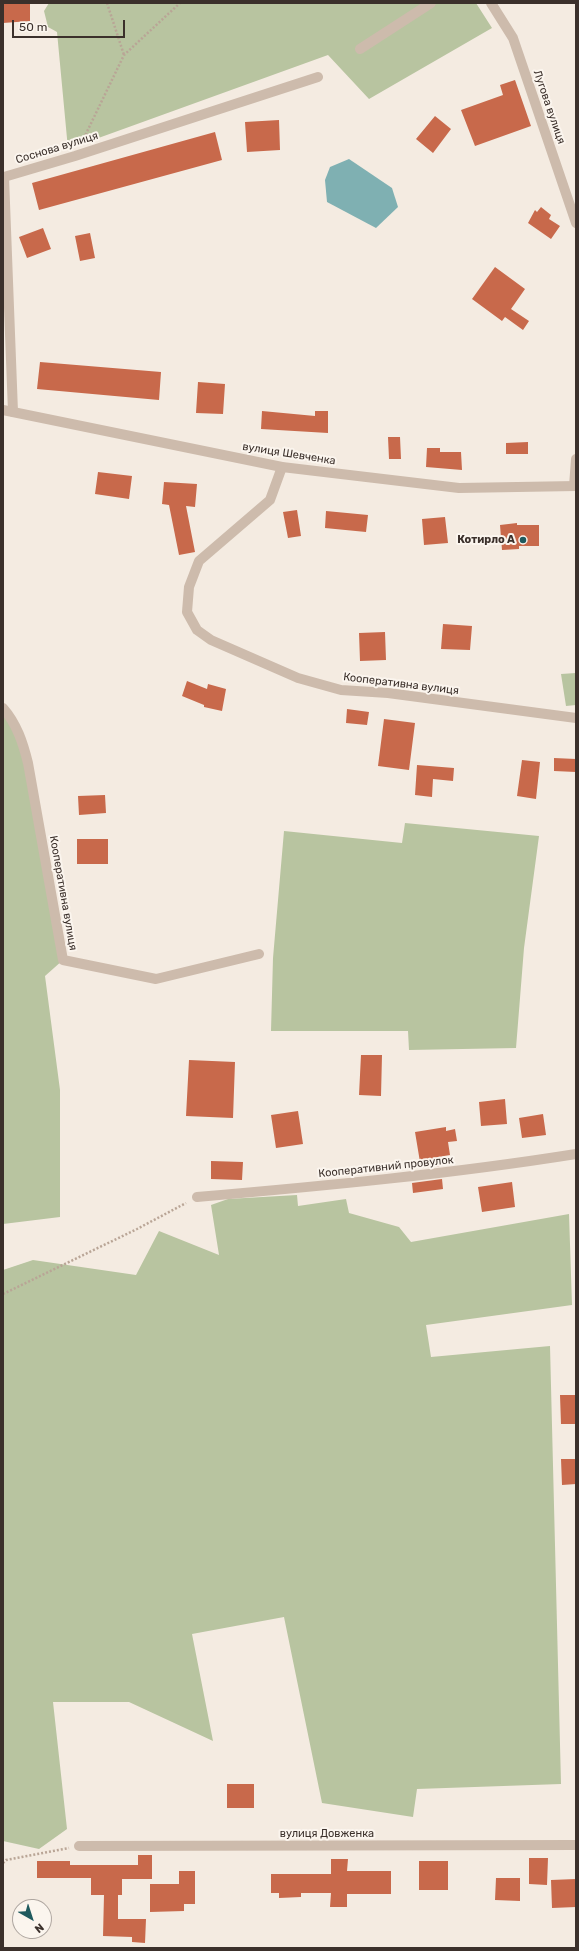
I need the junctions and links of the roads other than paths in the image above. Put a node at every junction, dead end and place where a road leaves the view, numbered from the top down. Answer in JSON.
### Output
{"nodes":[{"id":1,"x":431,"y":3,"type":"edge"},
{"id":2,"x":491,"y":3,"type":"edge"},
{"id":3,"x":360,"y":49,"type":"dead end"},
{"id":4,"x":318,"y":77,"type":"dead end"},
{"id":5,"x":576,"y":223,"type":"edge"},
{"id":6,"x":8,"y":411,"type":"edge"},
{"id":7,"x":576,"y":459,"type":"edge"},
{"id":8,"x":282,"y":467,"type":"junction"},
{"id":9,"x":575,"y":486,"type":"edge"},
{"id":10,"x":3,"y":708,"type":"edge"},
{"id":11,"x":576,"y":718,"type":"edge"},
{"id":12,"x":260,"y":954,"type":"dead end"},
{"id":13,"x":576,"y":1154,"type":"edge"},
{"id":14,"x":197,"y":1197,"type":"road end"},
{"id":15,"x":576,"y":1845,"type":"edge"},
{"id":16,"x":79,"y":1846,"type":"road end"}],
"edges":[{"from":1,"to":3,"type":"street"},
{"from":2,"to":5,"type":"street","name":"Лугова вулиця"},
{"from":4,"to":6,"type":"street","name":"Соснова вулиця"},
{"from":6,"to":8,"type":"street","name":"вулиця Шевченка"},
{"from":7,"to":9,"type":"street"},
{"from":8,"to":9,"type":"street","name":"вулиця Шевченка"},
{"from":8,"to":11,"type":"street","name":"Кооперативна вулиця"},
{"from":10,"to":12,"type":"street","name":"Кооперативна вулиця"},
{"from":13,"to":14,"type":"street","name":"Кооперативний провулок"},
{"from":15,"to":16,"type":"street","name":"вулиця Довженка"}]}
